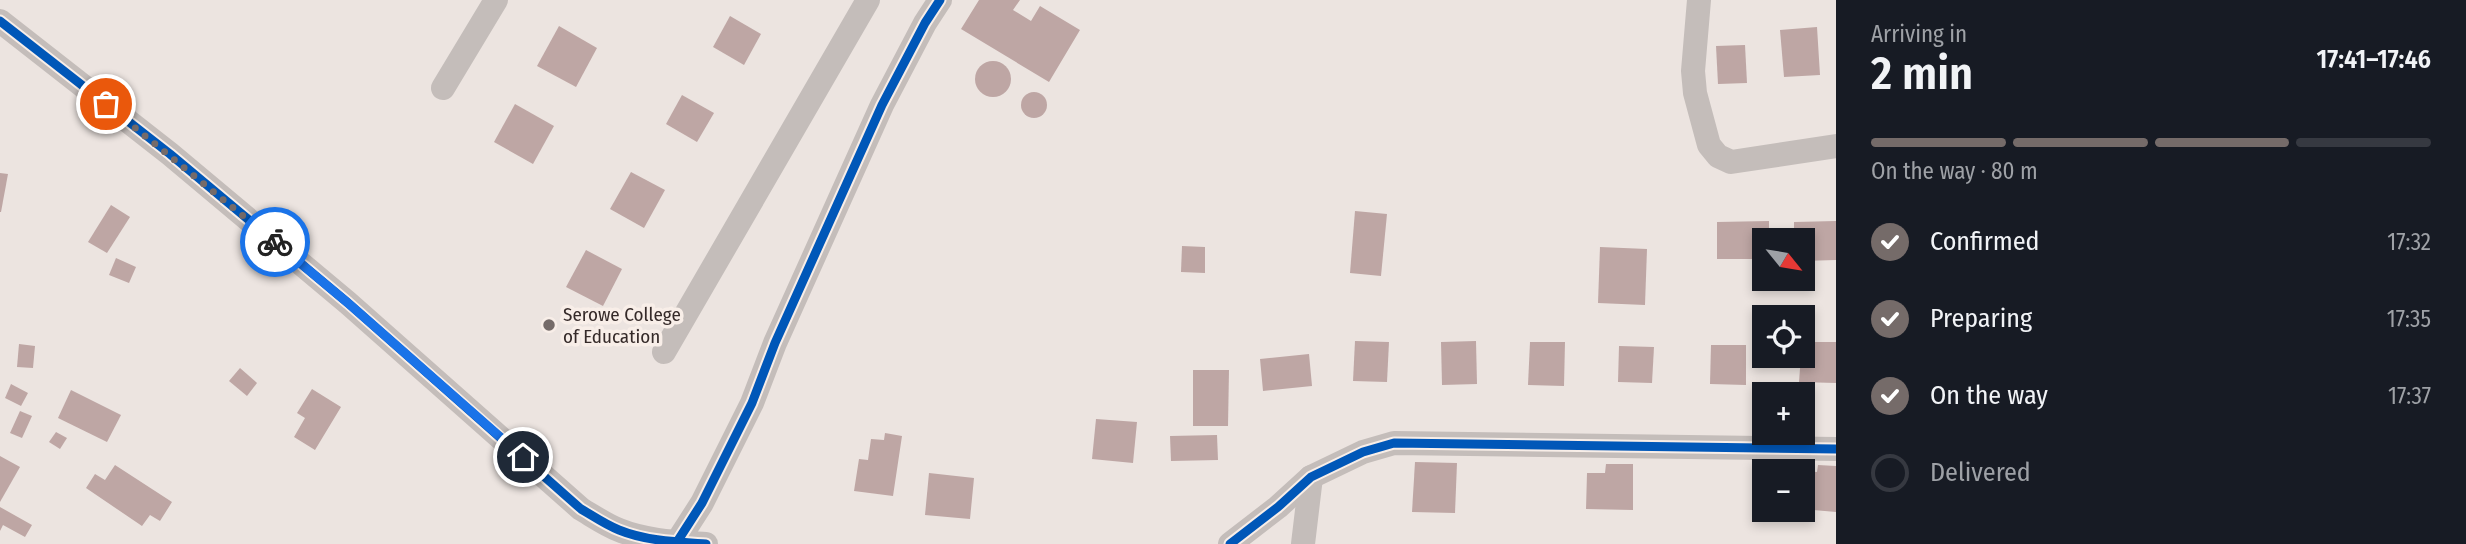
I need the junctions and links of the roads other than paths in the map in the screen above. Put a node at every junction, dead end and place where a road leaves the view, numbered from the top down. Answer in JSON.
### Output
{"nodes":[{"id":1,"x":496,"y":0,"type":"edge"},
{"id":2,"x":868,"y":0,"type":"edge"},
{"id":3,"x":940,"y":0,"type":"edge"},
{"id":4,"x":1699,"y":0,"type":"edge"},
{"id":5,"x":0,"y":21,"type":"edge"},
{"id":6,"x":443,"y":88,"type":"dead end"},
{"id":7,"x":1836,"y":146,"type":"edge"},
{"id":8,"x":664,"y":352,"type":"dead end"},
{"id":9,"x":1836,"y":449,"type":"edge"},
{"id":10,"x":1311,"y":477,"type":"junction"},
{"id":11,"x":677,"y":542,"type":"junction"},
{"id":12,"x":706,"y":544,"type":"edge"},
{"id":13,"x":1230,"y":544,"type":"edge"},
{"id":14,"x":1303,"y":544,"type":"edge"}],
"edges":[{"from":1,"to":6,"type":"street"},
{"from":2,"to":8,"type":"street"},
{"from":3,"to":11,"type":"street"},
{"from":4,"to":7,"type":"street"},
{"from":5,"to":11,"type":"street"},
{"from":9,"to":10,"type":"street"},
{"from":10,"to":13,"type":"street"},
{"from":10,"to":14,"type":"street"},
{"from":11,"to":12,"type":"street"}]}
